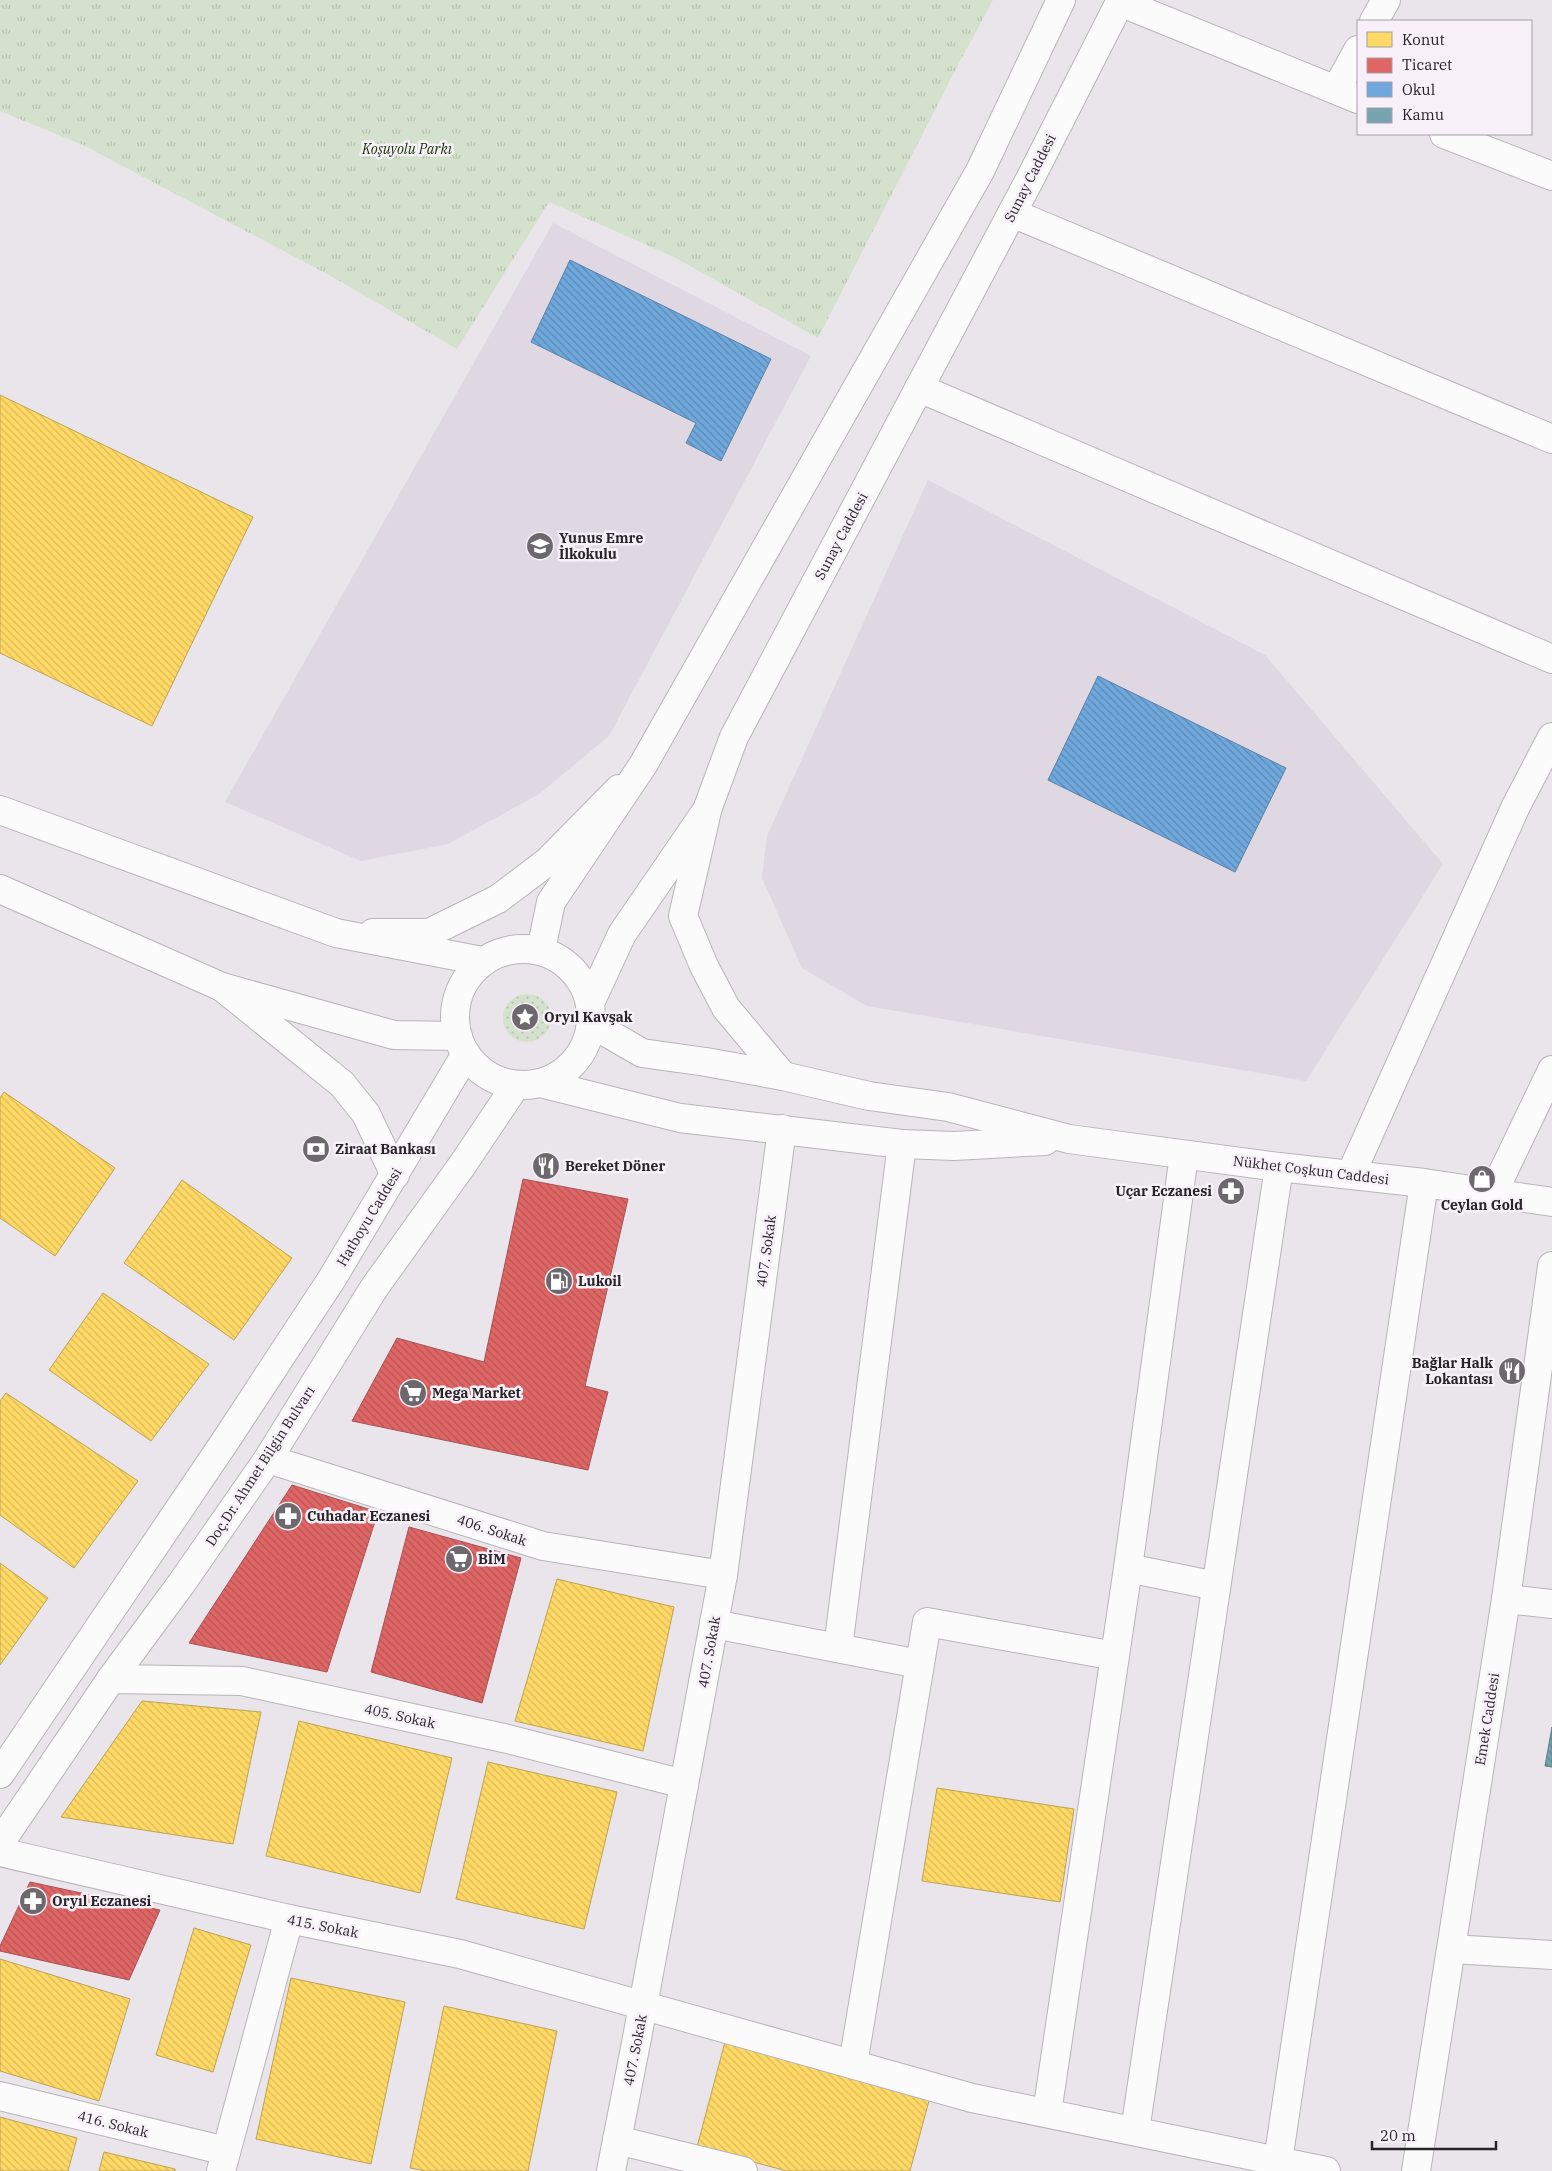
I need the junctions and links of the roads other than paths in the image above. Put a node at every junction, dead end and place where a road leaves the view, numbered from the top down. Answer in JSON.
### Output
{"nodes":[{"id":1,"x":1061,"y":0,"type":"edge"},
{"id":2,"x":1386,"y":0,"type":"edge"},
{"id":3,"x":1121,"y":1,"type":"edge"},
{"id":4,"x":1375,"y":20,"type":"edge"},
{"id":5,"x":1357,"y":54,"type":"edge"},
{"id":6,"x":1347,"y":94,"type":"edge"},
{"id":7,"x":1447,"y":135,"type":"edge"},
{"id":8,"x":1550,"y":172,"type":"edge"},
{"id":9,"x":1012,"y":213,"type":"junction"},
{"id":10,"x":919,"y":388,"type":"junction"},
{"id":11,"x":1552,"y":439,"type":"edge"},
{"id":12,"x":1552,"y":659,"type":"edge"},
{"id":13,"x":1552,"y":738,"type":"edge"},
{"id":14,"x":643,"y":764,"type":"junction"},
{"id":15,"x":0,"y":810,"type":"edge"},
{"id":16,"x":707,"y":810,"type":"junction"},
{"id":17,"x":0,"y":889,"type":"edge"},
{"id":18,"x":336,"y":933,"type":"junction"},
{"id":19,"x":541,"y":950,"type":"junction"},
{"id":20,"x":482,"y":961,"type":"junction"},
{"id":21,"x":222,"y":986,"type":"junction"},
{"id":22,"x":591,"y":1014,"type":"junction"},
{"id":23,"x":462,"y":1045,"type":"junction"},
{"id":24,"x":1552,"y":1070,"type":"edge"},
{"id":25,"x":783,"y":1076,"type":"junction"},
{"id":26,"x":528,"y":1084,"type":"junction"},
{"id":27,"x":782,"y":1129,"type":"junction"},
{"id":28,"x":1069,"y":1139,"type":"junction"},
{"id":29,"x":902,"y":1144,"type":"junction"},
{"id":30,"x":1184,"y":1155,"type":"junction"},
{"id":31,"x":1278,"y":1168,"type":"junction"},
{"id":32,"x":1351,"y":1174,"type":"junction"},
{"id":33,"x":394,"y":1175,"type":"junction"},
{"id":34,"x":1424,"y":1183,"type":"junction"},
{"id":35,"x":1493,"y":1193,"type":"junction"},
{"id":36,"x":1552,"y":1202,"type":"edge"},
{"id":37,"x":1552,"y":1266,"type":"edge"},
{"id":38,"x":268,"y":1459,"type":"junction"},
{"id":39,"x":1128,"y":1568,"type":"junction"},
{"id":40,"x":723,"y":1575,"type":"junction"},
{"id":41,"x":1216,"y":1586,"type":"junction"},
{"id":42,"x":1506,"y":1598,"type":"junction"},
{"id":43,"x":1552,"y":1604,"type":"edge"},
{"id":44,"x":714,"y":1624,"type":"junction"},
{"id":45,"x":838,"y":1648,"type":"junction"},
{"id":46,"x":1115,"y":1656,"type":"junction"},
{"id":47,"x":920,"y":1664,"type":"junction"},
{"id":48,"x":111,"y":1679,"type":"junction"},
{"id":49,"x":0,"y":1774,"type":"edge"},
{"id":50,"x":684,"y":1784,"type":"junction"},
{"id":51,"x":0,"y":1843,"type":"edge"},
{"id":52,"x":0,"y":1852,"type":"edge"},
{"id":53,"x":289,"y":1920,"type":"junction"},
{"id":54,"x":1452,"y":1949,"type":"junction"},
{"id":55,"x":1552,"y":1955,"type":"edge"},
{"id":56,"x":644,"y":2005,"type":"junction"},
{"id":57,"x":853,"y":2064,"type":"junction"},
{"id":58,"x":0,"y":2096,"type":"edge"},
{"id":59,"x":1047,"y":2113,"type":"junction"},
{"id":60,"x":1135,"y":2132,"type":"junction"},
{"id":61,"x":617,"y":2140,"type":"junction"},
{"id":62,"x":223,"y":2161,"type":"edge"},
{"id":63,"x":1278,"y":2161,"type":"junction"},
{"id":64,"x":610,"y":2171,"type":"edge"},
{"id":65,"x":743,"y":2171,"type":"edge"},
{"id":66,"x":1326,"y":2171,"type":"edge"},
{"id":67,"x":1416,"y":2171,"type":"edge"}],
"edges":[{"from":1,"to":14,"type":"street"},
{"from":2,"to":4,"type":"street"},
{"from":3,"to":6,"type":"street"},
{"from":3,"to":9,"type":"street","name":"Sunay Caddesi"},
{"from":5,"to":6,"type":"street"},
{"from":7,"to":8,"type":"street"},
{"from":9,"to":10,"type":"street","name":"Sunay Caddesi"},
{"from":9,"to":11,"type":"street"},
{"from":10,"to":12,"type":"street"},
{"from":10,"to":16,"type":"street","name":"Sunay Caddesi"},
{"from":13,"to":32,"type":"street"},
{"from":14,"to":18,"type":"street"},
{"from":14,"to":19,"type":"street"},
{"from":15,"to":18,"type":"street"},
{"from":16,"to":22,"type":"street"},
{"from":16,"to":25,"type":"street","name":"Sunay Caddesi"},
{"from":17,"to":21,"type":"street"},
{"from":18,"to":20,"type":"street"},
{"from":19,"to":20,"type":"street"},
{"from":19,"to":22,"type":"street"},
{"from":20,"to":23,"type":"street"},
{"from":21,"to":23,"type":"street"},
{"from":21,"to":33,"type":"street"},
{"from":22,"to":25,"type":"street"},
{"from":22,"to":26,"type":"street"},
{"from":23,"to":26,"type":"street"},
{"from":23,"to":33,"type":"street","name":"Hatboyu Caddesi"},
{"from":24,"to":35,"type":"street"},
{"from":25,"to":28,"type":"street"},
{"from":26,"to":27,"type":"street"},
{"from":26,"to":38,"type":"street","name":"Doç.Dr. Ahmet Bilgin Bulvarı"},
{"from":27,"to":29,"type":"street"},
{"from":27,"to":40,"type":"street","name":"407. Sokak"},
{"from":28,"to":29,"type":"street"},
{"from":28,"to":30,"type":"street","name":"Nükhet Coşkun Caddesi"},
{"from":29,"to":45,"type":"street"},
{"from":30,"to":31,"type":"street","name":"Nükhet Coşkun Caddesi"},
{"from":30,"to":39,"type":"street"},
{"from":31,"to":32,"type":"street","name":"Nükhet Coşkun Caddesi"},
{"from":31,"to":41,"type":"street"},
{"from":32,"to":34,"type":"street","name":"Nükhet Coşkun Caddesi"},
{"from":33,"to":49,"type":"street","name":"Hatboyu Caddesi"},
{"from":34,"to":35,"type":"street","name":"Nükhet Coşkun Caddesi"},
{"from":34,"to":63,"type":"street"},
{"from":35,"to":36,"type":"street","name":"Nükhet Coşkun Caddesi"},
{"from":37,"to":42,"type":"street","name":"Emek Caddesi"},
{"from":38,"to":40,"type":"street","name":"406. Sokak"},
{"from":38,"to":48,"type":"street","name":"Doç.Dr. Ahmet Bilgin Bulvarı"},
{"from":39,"to":41,"type":"street"},
{"from":39,"to":46,"type":"street"},
{"from":40,"to":44,"type":"street","name":"407. Sokak"},
{"from":41,"to":60,"type":"street"},
{"from":42,"to":43,"type":"street"},
{"from":42,"to":54,"type":"street","name":"Emek Caddesi"},
{"from":44,"to":45,"type":"street"},
{"from":44,"to":50,"type":"street","name":"407. Sokak"},
{"from":45,"to":47,"type":"street"},
{"from":46,"to":47,"type":"street"},
{"from":46,"to":59,"type":"street"},
{"from":47,"to":57,"type":"street"},
{"from":48,"to":50,"type":"street","name":"405. Sokak"},
{"from":48,"to":51,"type":"street","name":"Doç.Dr. Ahmet Bilgin Bulvarı"},
{"from":50,"to":56,"type":"street","name":"407. Sokak"},
{"from":52,"to":53,"type":"street","name":"415. Sokak"},
{"from":53,"to":56,"type":"street","name":"415. Sokak"},
{"from":53,"to":62,"type":"street"},
{"from":54,"to":55,"type":"street"},
{"from":54,"to":67,"type":"street","name":"Emek Caddesi"},
{"from":56,"to":57,"type":"street","name":"415. Sokak"},
{"from":56,"to":61,"type":"street","name":"407. Sokak"},
{"from":57,"to":59,"type":"street","name":"415. Sokak"},
{"from":58,"to":62,"type":"street","name":"416. Sokak"},
{"from":59,"to":60,"type":"street","name":"415. Sokak"},
{"from":60,"to":63,"type":"street","name":"415. Sokak"},
{"from":61,"to":64,"type":"street","name":"407. Sokak"},
{"from":61,"to":65,"type":"street"},
{"from":63,"to":66,"type":"street","name":"415. Sokak"}]}
